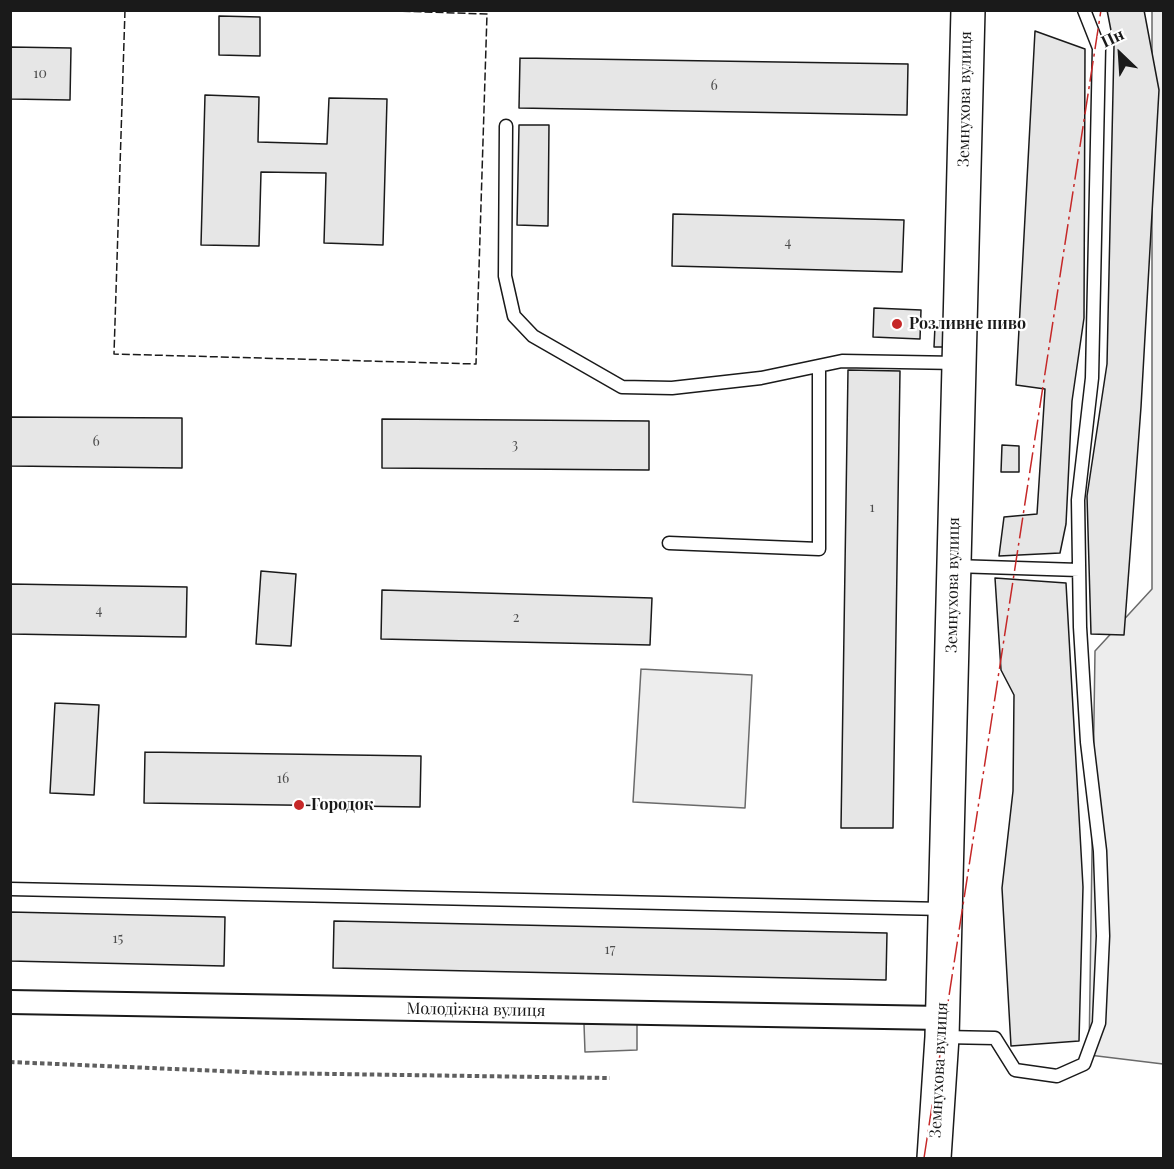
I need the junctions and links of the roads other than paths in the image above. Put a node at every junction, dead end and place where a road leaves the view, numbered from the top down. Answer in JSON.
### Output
{"nodes":[{"id":1,"x":968,"y":10,"type":"edge"},
{"id":2,"x":1084,"y":10,"type":"edge"},
{"id":3,"x":506,"y":126,"type":"dead end"},
{"id":4,"x":959,"y":363,"type":"junction"},
{"id":5,"x":819,"y":366,"type":"junction"},
{"id":6,"x":669,"y":543,"type":"dead end"},
{"id":7,"x":954,"y":566,"type":"junction"},
{"id":8,"x":1079,"y":570,"type":"junction"},
{"id":9,"x":10,"y":889,"type":"edge"},
{"id":10,"x":945,"y":909,"type":"junction"},
{"id":11,"x":10,"y":1002,"type":"edge"},
{"id":12,"x":942,"y":1028,"type":"junction"},
{"id":13,"x":934,"y":1158,"type":"edge"}],
"edges":[{"from":1,"to":4,"type":"street","name":"Земнухова вулиця"},
{"from":2,"to":8,"type":"lane"},
{"from":3,"to":5,"type":"lane"},
{"from":4,"to":5,"type":"lane"},
{"from":4,"to":7,"type":"street","name":"Земнухова вулиця"},
{"from":5,"to":6,"type":"lane"},
{"from":7,"to":8,"type":"lane"},
{"from":7,"to":10,"type":"street","name":"Земнухова вулиця"},
{"from":8,"to":12,"type":"lane"},
{"from":9,"to":10,"type":"lane"},
{"from":10,"to":12,"type":"street","name":"Земнухова вулиця"},
{"from":11,"to":12,"type":"street","name":"Молодіжна вулиця"},
{"from":12,"to":13,"type":"street","name":"Земнухова вулиця"}]}
